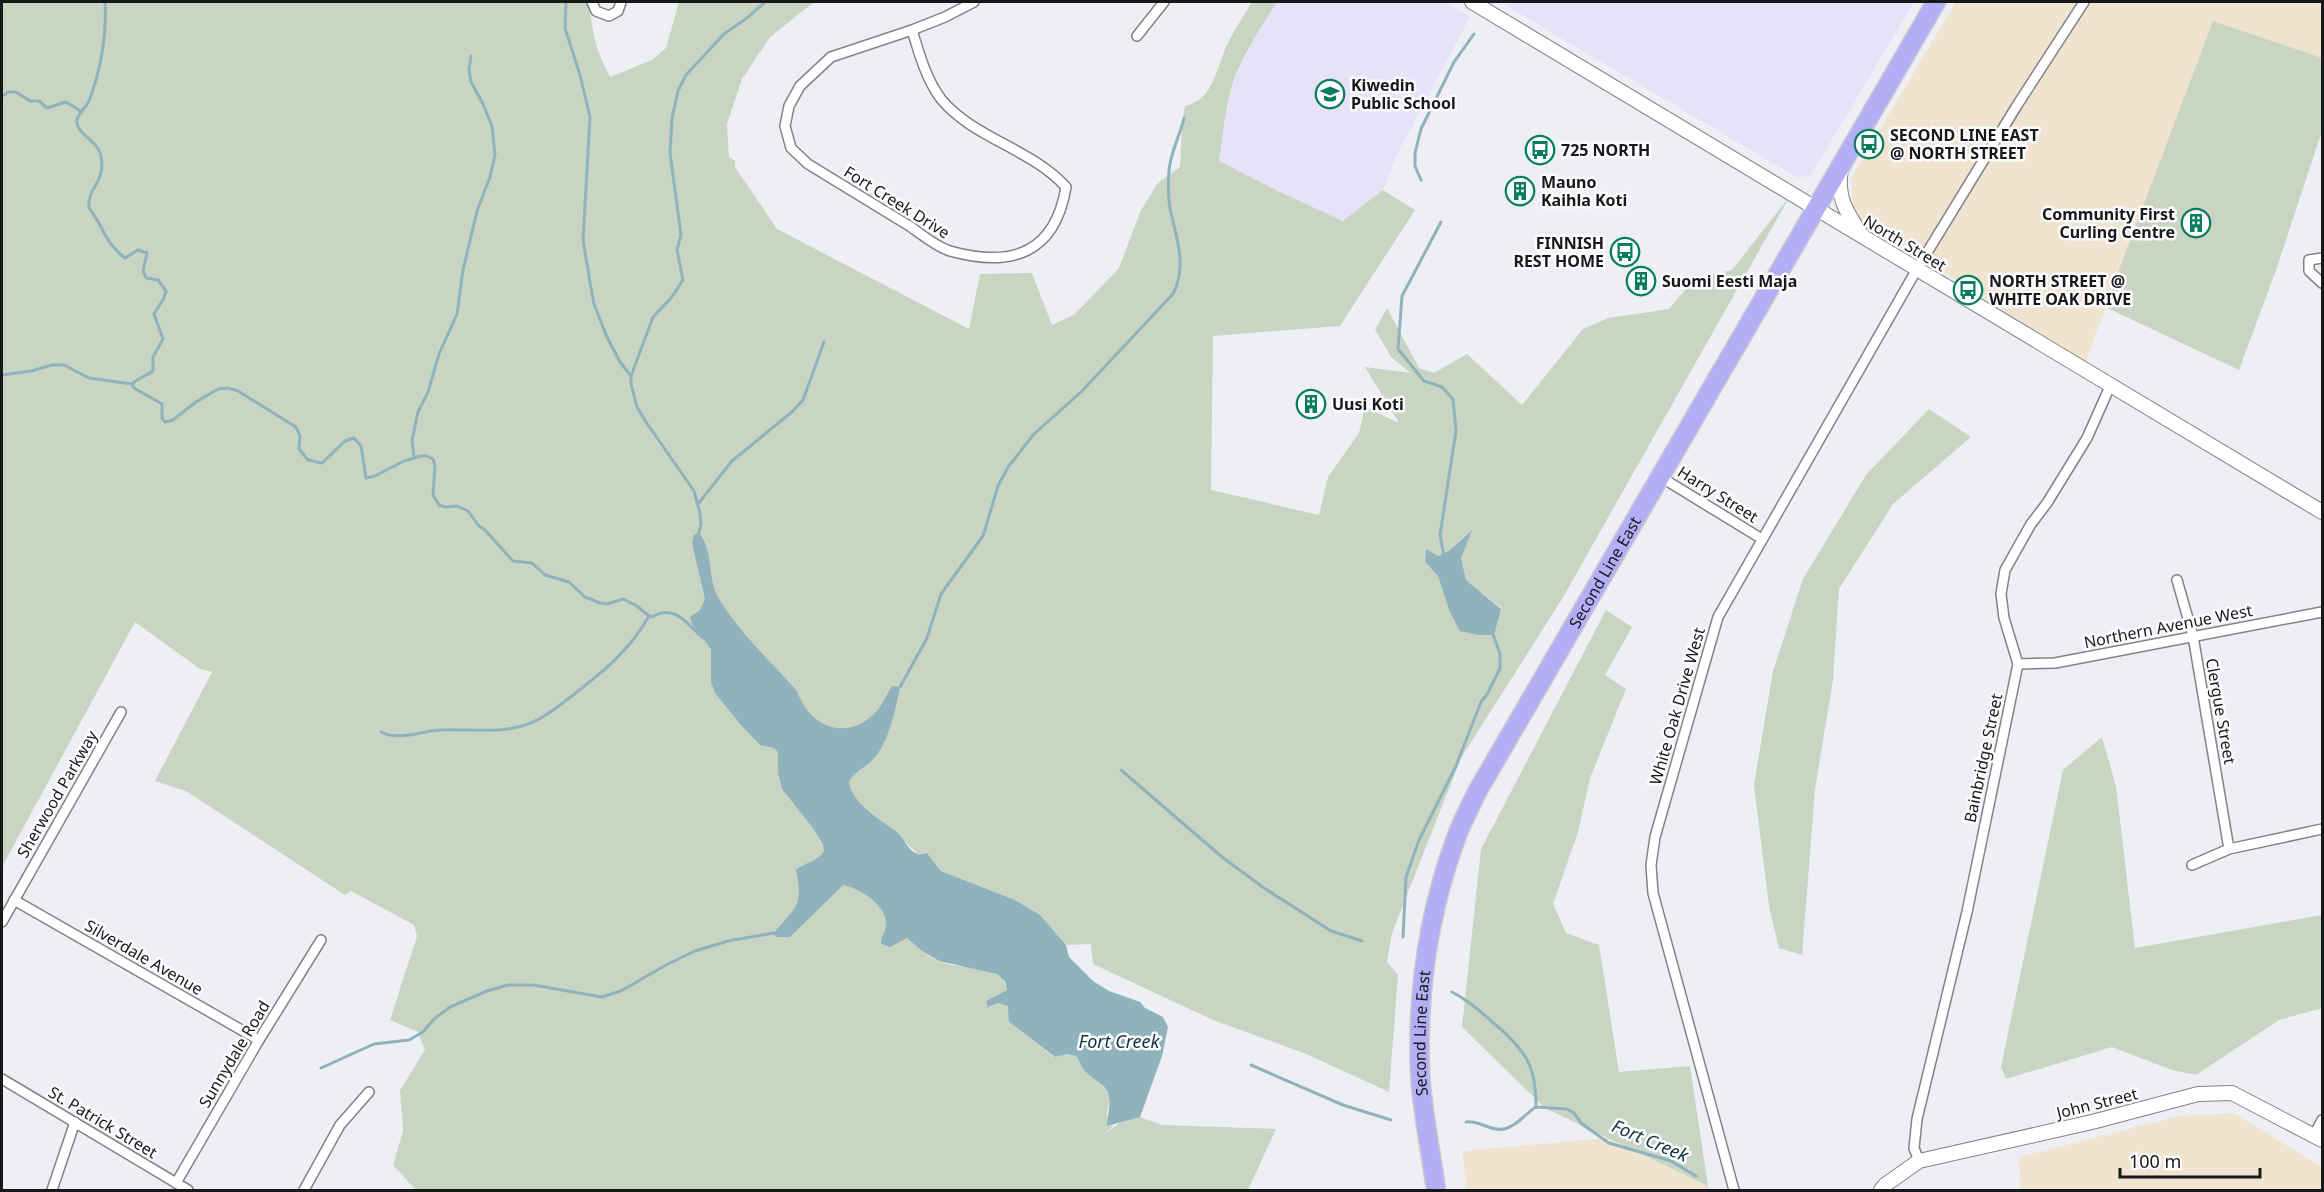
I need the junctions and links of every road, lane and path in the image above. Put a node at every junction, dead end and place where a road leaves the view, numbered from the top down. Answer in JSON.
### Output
{"nodes":[{"id":1,"x":592,"y":2,"type":"edge"},
{"id":2,"x":621,"y":2,"type":"edge"},
{"id":3,"x":974,"y":2,"type":"edge"},
{"id":4,"x":1164,"y":2,"type":"edge"},
{"id":5,"x":1472,"y":2,"type":"edge"},
{"id":6,"x":1936,"y":2,"type":"edge"},
{"id":7,"x":2084,"y":2,"type":"edge"},
{"id":8,"x":965,"y":4,"type":"edge"},
{"id":9,"x":912,"y":30,"type":"junction"},
{"id":10,"x":1137,"y":36,"type":"dead end"},
{"id":11,"x":1842,"y":162,"type":"junction"},
{"id":12,"x":1815,"y":208,"type":"junction"},
{"id":13,"x":1864,"y":238,"type":"junction"},
{"id":14,"x":2322,"y":258,"type":"edge"},
{"id":15,"x":1917,"y":269,"type":"junction"},
{"id":16,"x":2322,"y":283,"type":"edge"},
{"id":17,"x":2111,"y":384,"type":"junction"},
{"id":18,"x":1659,"y":476,"type":"junction"},
{"id":19,"x":2322,"y":512,"type":"edge"},
{"id":20,"x":1762,"y":539,"type":"junction"},
{"id":21,"x":2177,"y":580,"type":"dead end"},
{"id":22,"x":2322,"y":612,"type":"edge"},
{"id":23,"x":2193,"y":636,"type":"junction"},
{"id":24,"x":2018,"y":664,"type":"junction"},
{"id":25,"x":121,"y":712,"type":"dead end"},
{"id":26,"x":2322,"y":829,"type":"edge"},
{"id":27,"x":2229,"y":849,"type":"junction"},
{"id":28,"x":2192,"y":865,"type":"dead end"},
{"id":29,"x":14,"y":900,"type":"junction"},
{"id":30,"x":2,"y":922,"type":"edge"},
{"id":31,"x":321,"y":940,"type":"dead end"},
{"id":32,"x":259,"y":1040,"type":"junction"},
{"id":33,"x":2,"y":1079,"type":"edge"},
{"id":34,"x":369,"y":1092,"type":"dead end"},
{"id":35,"x":2322,"y":1120,"type":"edge"},
{"id":36,"x":75,"y":1122,"type":"junction"},
{"id":37,"x":2318,"y":1138,"type":"edge"},
{"id":38,"x":1919,"y":1161,"type":"junction"},
{"id":39,"x":176,"y":1183,"type":"junction"},
{"id":40,"x":52,"y":1191,"type":"edge"},
{"id":41,"x":188,"y":1191,"type":"edge"},
{"id":42,"x":304,"y":1191,"type":"edge"},
{"id":43,"x":1436,"y":1191,"type":"edge"},
{"id":44,"x":1734,"y":1191,"type":"edge"},
{"id":45,"x":1881,"y":1191,"type":"edge"}],
"edges":[{"from":1,"to":2,"type":"street"},
{"from":3,"to":8,"type":"street","name":"Fort Creek Drive"},
{"from":4,"to":10,"type":"street"},
{"from":5,"to":12,"type":"street","name":"North Street"},
{"from":6,"to":11,"type":"highway","name":"Second Line East"},
{"from":7,"to":15,"type":"street","name":"White Oak Drive West"},
{"from":8,"to":9,"type":"street","name":"Fort Creek Drive"},
{"from":9,"to":9,"type":"street","name":"Fort Creek Drive"},
{"from":11,"to":12,"type":"highway","name":"Second Line East"},
{"from":11,"to":13,"type":"street"},
{"from":12,"to":13,"type":"street","name":"North Street"},
{"from":12,"to":18,"type":"highway","name":"Second Line East"},
{"from":13,"to":15,"type":"street","name":"North Street"},
{"from":14,"to":16,"type":"street"},
{"from":15,"to":17,"type":"street","name":"North Street"},
{"from":15,"to":20,"type":"street","name":"White Oak Drive West"},
{"from":17,"to":19,"type":"street","name":"North Street"},
{"from":17,"to":24,"type":"street","name":"Bainbridge Street"},
{"from":18,"to":20,"type":"street","name":"Harry Street"},
{"from":18,"to":43,"type":"highway","name":"Second Line East"},
{"from":20,"to":44,"type":"street","name":"White Oak Drive West"},
{"from":21,"to":23,"type":"street","name":"Clergue Street"},
{"from":22,"to":23,"type":"street","name":"Northern Avenue West"},
{"from":23,"to":24,"type":"street","name":"Northern Avenue West"},
{"from":23,"to":27,"type":"street","name":"Clergue Street"},
{"from":24,"to":38,"type":"street","name":"Bainbridge Street"},
{"from":25,"to":29,"type":"street","name":"Sherwood Parkway"},
{"from":26,"to":27,"type":"street"},
{"from":27,"to":28,"type":"street"},
{"from":29,"to":30,"type":"street","name":"Sherwood Parkway"},
{"from":29,"to":32,"type":"street","name":"Silverdale Avenue"},
{"from":31,"to":32,"type":"street","name":"Sunnydale Road"},
{"from":32,"to":39,"type":"street","name":"Sunnydale Road"},
{"from":33,"to":36,"type":"street","name":"St. Patrick Street"},
{"from":34,"to":42,"type":"street"},
{"from":35,"to":37,"type":"street"},
{"from":36,"to":39,"type":"street","name":"St. Patrick Street"},
{"from":36,"to":40,"type":"street"},
{"from":37,"to":38,"type":"street","name":"John Street"},
{"from":38,"to":45,"type":"street","name":"John Street"},
{"from":39,"to":41,"type":"street","name":"St. Patrick Street"}]}
